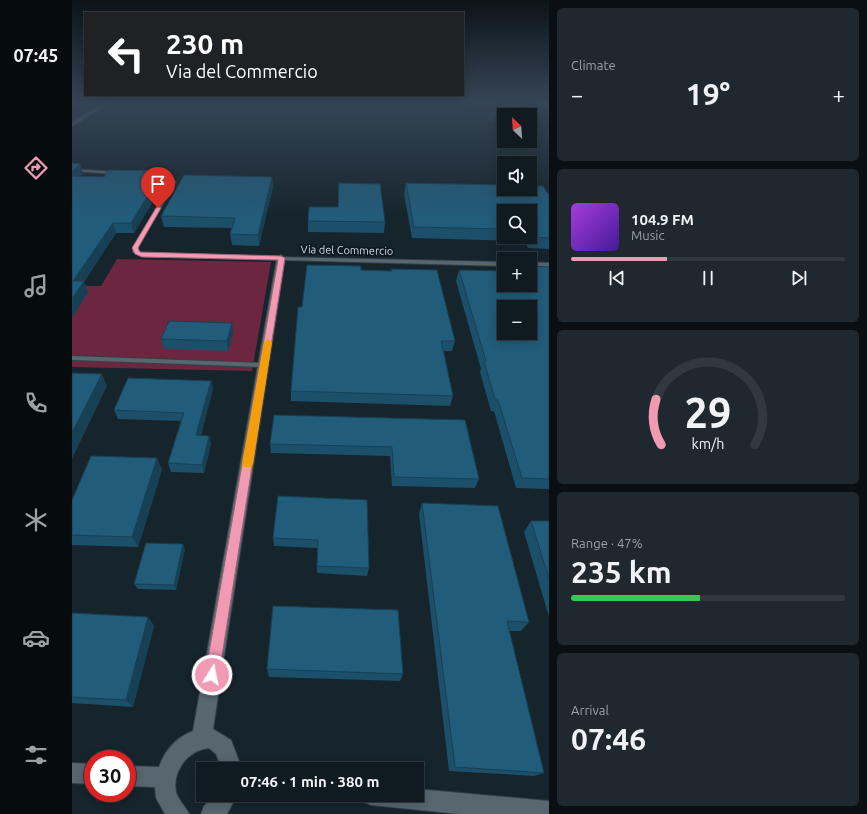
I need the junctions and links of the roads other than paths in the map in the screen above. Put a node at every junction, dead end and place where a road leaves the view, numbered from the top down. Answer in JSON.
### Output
{"nodes":[{"id":1,"x":72,"y":170,"type":"edge"},
{"id":2,"x":124,"y":173,"type":"edge"},
{"id":3,"x":153,"y":176,"type":"edge"},
{"id":4,"x":281,"y":258,"type":"junction"},
{"id":5,"x":497,"y":264,"type":"edge"},
{"id":6,"x":537,"y":264,"type":"edge"},
{"id":7,"x":549,"y":265,"type":"edge"},
{"id":8,"x":72,"y":358,"type":"edge"},
{"id":9,"x":264,"y":365,"type":"junction"},
{"id":10,"x":202,"y":737,"type":"junction"},
{"id":11,"x":231,"y":762,"type":"edge"},
{"id":12,"x":72,"y":773,"type":"edge"},
{"id":13,"x":84,"y":774,"type":"edge"},
{"id":14,"x":136,"y":776,"type":"edge"},
{"id":15,"x":166,"y":777,"type":"junction"},
{"id":16,"x":424,"y":800,"type":"edge"},
{"id":17,"x":223,"y":802,"type":"edge"},
{"id":18,"x":549,"y":812,"type":"edge"},
{"id":19,"x":178,"y":814,"type":"edge"},
{"id":20,"x":212,"y":814,"type":"edge"}],
"edges":[{"from":1,"to":2,"type":"lane"},
{"from":3,"to":4,"type":"lane","name":"Via del Commercio"},
{"from":4,"to":5,"type":"lane","name":"Via del Commercio"},
{"from":4,"to":9,"type":"street"},
{"from":6,"to":7,"type":"lane"},
{"from":8,"to":9,"type":"lane"},
{"from":9,"to":10,"type":"street"},
{"from":10,"to":11,"type":"street"},
{"from":10,"to":15,"type":"street"},
{"from":12,"to":13,"type":"street"},
{"from":14,"to":15,"type":"street"},
{"from":15,"to":19,"type":"street"},
{"from":16,"to":18,"type":"street"},
{"from":17,"to":20,"type":"street"}]}
